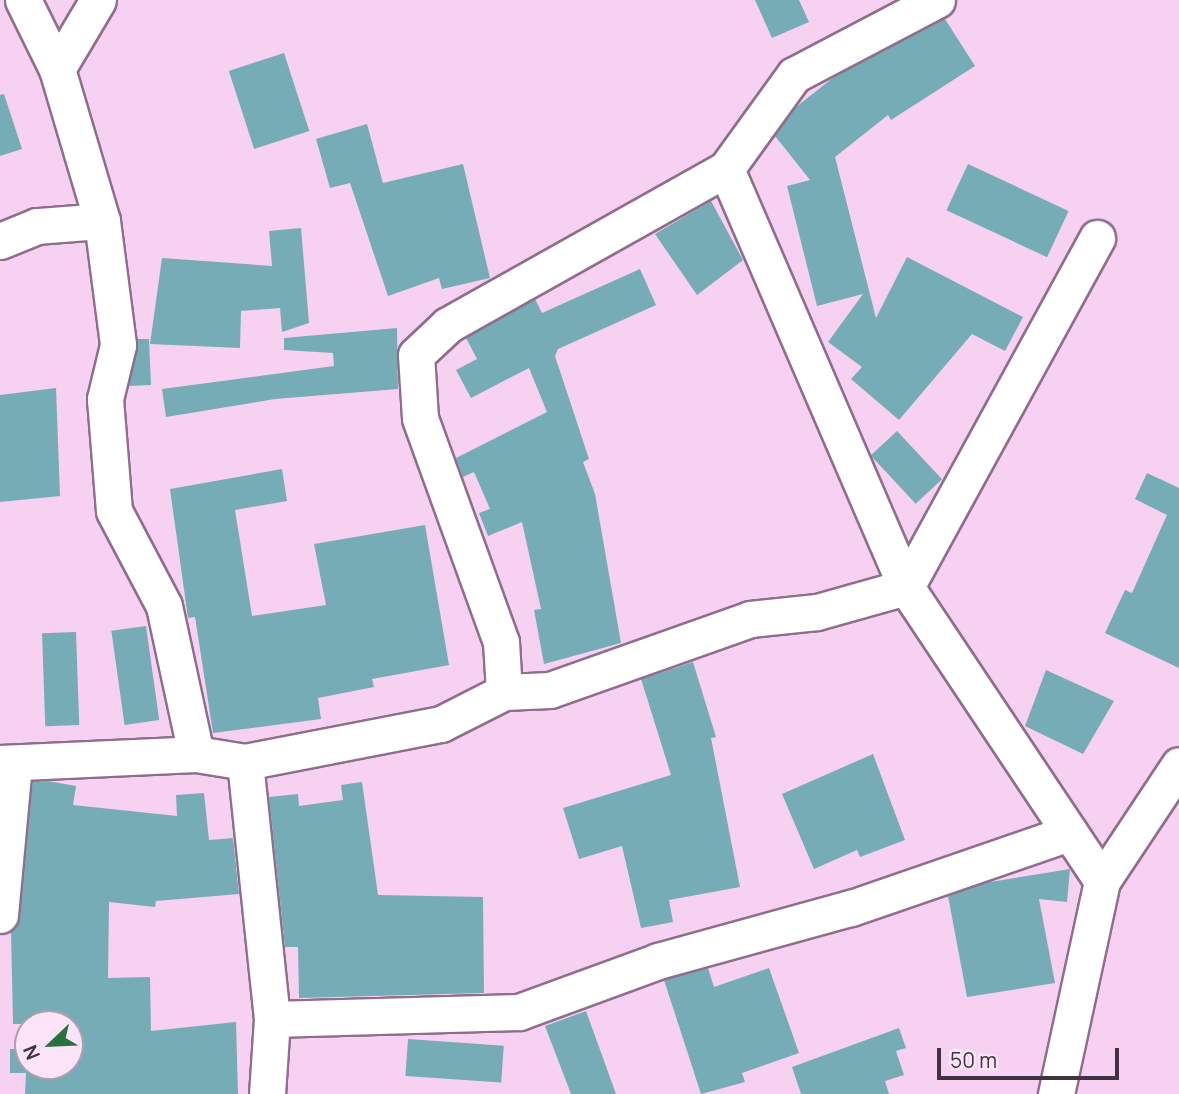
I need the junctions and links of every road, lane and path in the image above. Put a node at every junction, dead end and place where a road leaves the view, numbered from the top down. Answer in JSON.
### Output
{"nodes":[{"id":1,"x":23,"y":0,"type":"edge"},
{"id":2,"x":98,"y":0,"type":"edge"},
{"id":3,"x":937,"y":0,"type":"edge"},
{"id":4,"x":57,"y":69,"type":"junction"},
{"id":5,"x":726,"y":169,"type":"junction"},
{"id":6,"x":102,"y":221,"type":"junction"},
{"id":7,"x":1097,"y":238,"type":"dead end"},
{"id":8,"x":0,"y":241,"type":"edge"},
{"id":9,"x":906,"y":587,"type":"junction"},
{"id":10,"x":504,"y":692,"type":"junction"},
{"id":11,"x":196,"y":754,"type":"junction"},
{"id":12,"x":245,"y":762,"type":"junction"},
{"id":13,"x":7,"y":763,"type":"edge"},
{"id":14,"x":1179,"y":765,"type":"edge"},
{"id":15,"x":1069,"y":833,"type":"junction"},
{"id":16,"x":1102,"y":880,"type":"junction"},
{"id":17,"x":0,"y":915,"type":"edge"},
{"id":18,"x":272,"y":1019,"type":"junction"},
{"id":19,"x":267,"y":1094,"type":"edge"},
{"id":20,"x":1056,"y":1094,"type":"edge"}],
"edges":[{"from":1,"to":4,"type":"street"},
{"from":2,"to":4,"type":"street"},
{"from":3,"to":5,"type":"street"},
{"from":4,"to":6,"type":"street"},
{"from":5,"to":9,"type":"street"},
{"from":5,"to":10,"type":"street"},
{"from":6,"to":8,"type":"street"},
{"from":6,"to":11,"type":"street"},
{"from":7,"to":9,"type":"street"},
{"from":9,"to":10,"type":"street"},
{"from":9,"to":15,"type":"street"},
{"from":10,"to":12,"type":"street"},
{"from":11,"to":12,"type":"street"},
{"from":11,"to":13,"type":"street"},
{"from":12,"to":18,"type":"street"},
{"from":13,"to":17,"type":"street"},
{"from":14,"to":16,"type":"street"},
{"from":15,"to":16,"type":"street"},
{"from":15,"to":18,"type":"street"},
{"from":16,"to":20,"type":"street"},
{"from":18,"to":19,"type":"street"}]}
